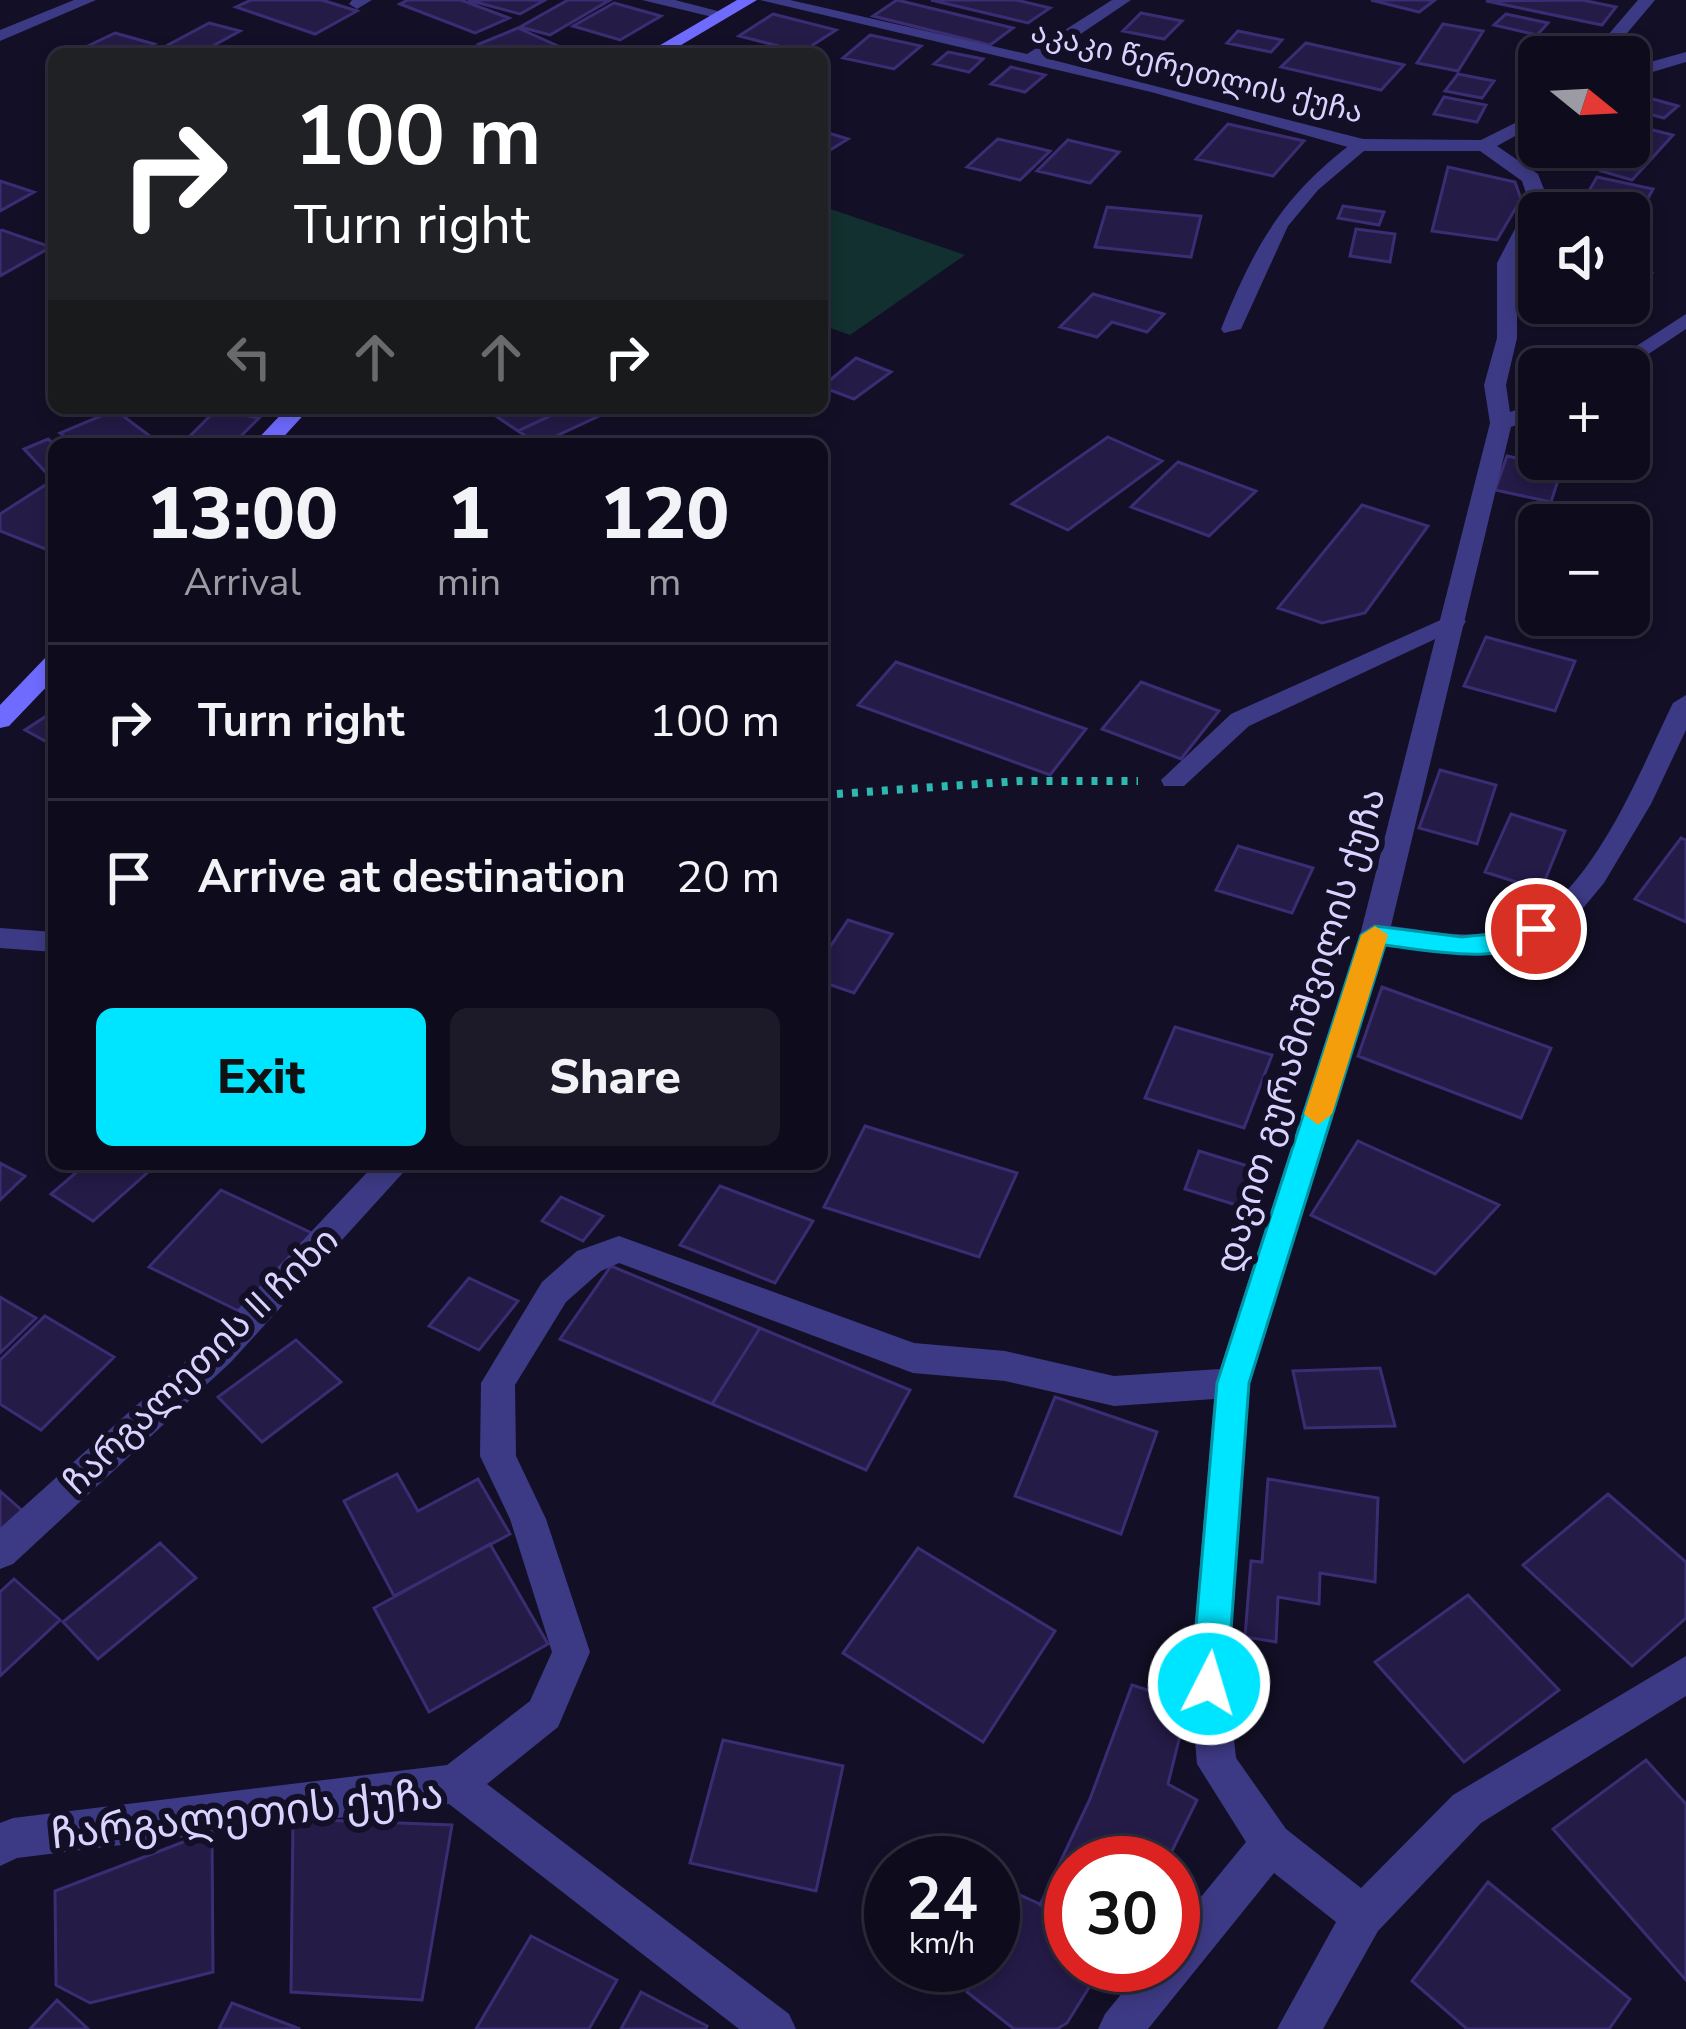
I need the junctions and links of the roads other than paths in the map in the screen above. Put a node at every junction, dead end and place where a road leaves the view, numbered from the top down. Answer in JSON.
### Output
{"nodes":[{"id":1,"x":88,"y":0,"type":"edge"},
{"id":2,"x":650,"y":0,"type":"edge"},
{"id":3,"x":749,"y":0,"type":"edge"},
{"id":4,"x":768,"y":0,"type":"edge"},
{"id":5,"x":1123,"y":0,"type":"edge"},
{"id":6,"x":1647,"y":0,"type":"edge"},
{"id":7,"x":721,"y":14,"type":"junction"},
{"id":8,"x":0,"y":36,"type":"edge"},
{"id":9,"x":1616,"y":36,"type":"edge"},
{"id":10,"x":664,"y":48,"type":"edge"},
{"id":11,"x":1686,"y":57,"type":"edge"},
{"id":12,"x":1028,"y":61,"type":"junction"},
{"id":13,"x":1650,"y":68,"type":"edge"},
{"id":14,"x":1518,"y":127,"type":"edge"},
{"id":15,"x":1362,"y":145,"type":"junction"},
{"id":16,"x":1484,"y":146,"type":"junction"},
{"id":17,"x":1686,"y":320,"type":"edge"},
{"id":18,"x":1231,"y":329,"type":"dead end"},
{"id":19,"x":1644,"y":348,"type":"edge"},
{"id":20,"x":292,"y":414,"type":"edge"},
{"id":21,"x":1518,"y":417,"type":"edge"},
{"id":22,"x":1501,"y":423,"type":"junction"},
{"id":23,"x":270,"y":438,"type":"edge"},
{"id":24,"x":1454,"y":621,"type":"junction"},
{"id":25,"x":48,"y":670,"type":"edge"},
{"id":26,"x":1686,"y":703,"type":"edge"},
{"id":27,"x":0,"y":720,"type":"edge"},
{"id":28,"x":1174,"y":780,"type":"road end"},
{"id":29,"x":1375,"y":935,"type":"junction"},
{"id":30,"x":0,"y":938,"type":"edge"},
{"id":31,"x":48,"y":942,"type":"edge"},
{"id":32,"x":389,"y":1170,"type":"edge"},
{"id":33,"x":1233,"y":1383,"type":"junction"},
{"id":34,"x":0,"y":1552,"type":"edge"},
{"id":35,"x":1686,"y":1674,"type":"edge"},
{"id":36,"x":455,"y":1784,"type":"junction"},
{"id":37,"x":1271,"y":1844,"type":"junction"},
{"id":38,"x":0,"y":1845,"type":"edge"},
{"id":39,"x":1363,"y":1916,"type":"junction"},
{"id":40,"x":1200,"y":1931,"type":"edge"},
{"id":41,"x":1150,"y":1992,"type":"edge"},
{"id":42,"x":774,"y":2029,"type":"edge"},
{"id":43,"x":1120,"y":2029,"type":"edge"},
{"id":44,"x":1299,"y":2029,"type":"edge"}],
"edges":[{"from":1,"to":8,"type":"street"},
{"from":2,"to":7,"type":"street"},
{"from":3,"to":7,"type":"street"},
{"from":4,"to":12,"type":"street","name":"აკაკი წერეთლის ქუჩა"},
{"from":5,"to":12,"type":"street"},
{"from":6,"to":9,"type":"street"},
{"from":7,"to":10,"type":"street"},
{"from":11,"to":13,"type":"street"},
{"from":12,"to":15,"type":"street","name":"აკაკი წერეთლის ქუჩა"},
{"from":14,"to":16,"type":"street","name":"აკაკი წერეთლის ქუჩა"},
{"from":15,"to":16,"type":"street","name":"აკაკი წერეთლის ქუჩა"},
{"from":15,"to":18,"type":"street"},
{"from":16,"to":22,"type":"street","name":"დავით გურამიშვილის ქუჩა"},
{"from":17,"to":19,"type":"street"},
{"from":20,"to":23,"type":"street"},
{"from":21,"to":22,"type":"street"},
{"from":22,"to":24,"type":"street","name":"დავით გურამიშვილის ქუჩა"},
{"from":24,"to":28,"type":"street"},
{"from":24,"to":29,"type":"street","name":"დავით გურამიშვილის ქუჩა"},
{"from":25,"to":27,"type":"street"},
{"from":26,"to":29,"type":"street"},
{"from":29,"to":33,"type":"street","name":"დავით გურამიშვილის ქუჩა"},
{"from":30,"to":31,"type":"street"},
{"from":32,"to":34,"type":"street","name":"ჩარგალეთის II ჩიხი"},
{"from":33,"to":36,"type":"street"},
{"from":33,"to":37,"type":"street","name":"დავით გურამიშვილის ქუჩა"},
{"from":35,"to":39,"type":"street"},
{"from":36,"to":38,"type":"street","name":"ჩარგალეთის ქუჩა"},
{"from":36,"to":42,"type":"street","name":"ჩარგალეთის ქუჩა"},
{"from":37,"to":39,"type":"street","name":"დავით გურამიშვილის ქუჩა"},
{"from":37,"to":40,"type":"street"},
{"from":39,"to":44,"type":"street"},
{"from":41,"to":43,"type":"street"}]}
